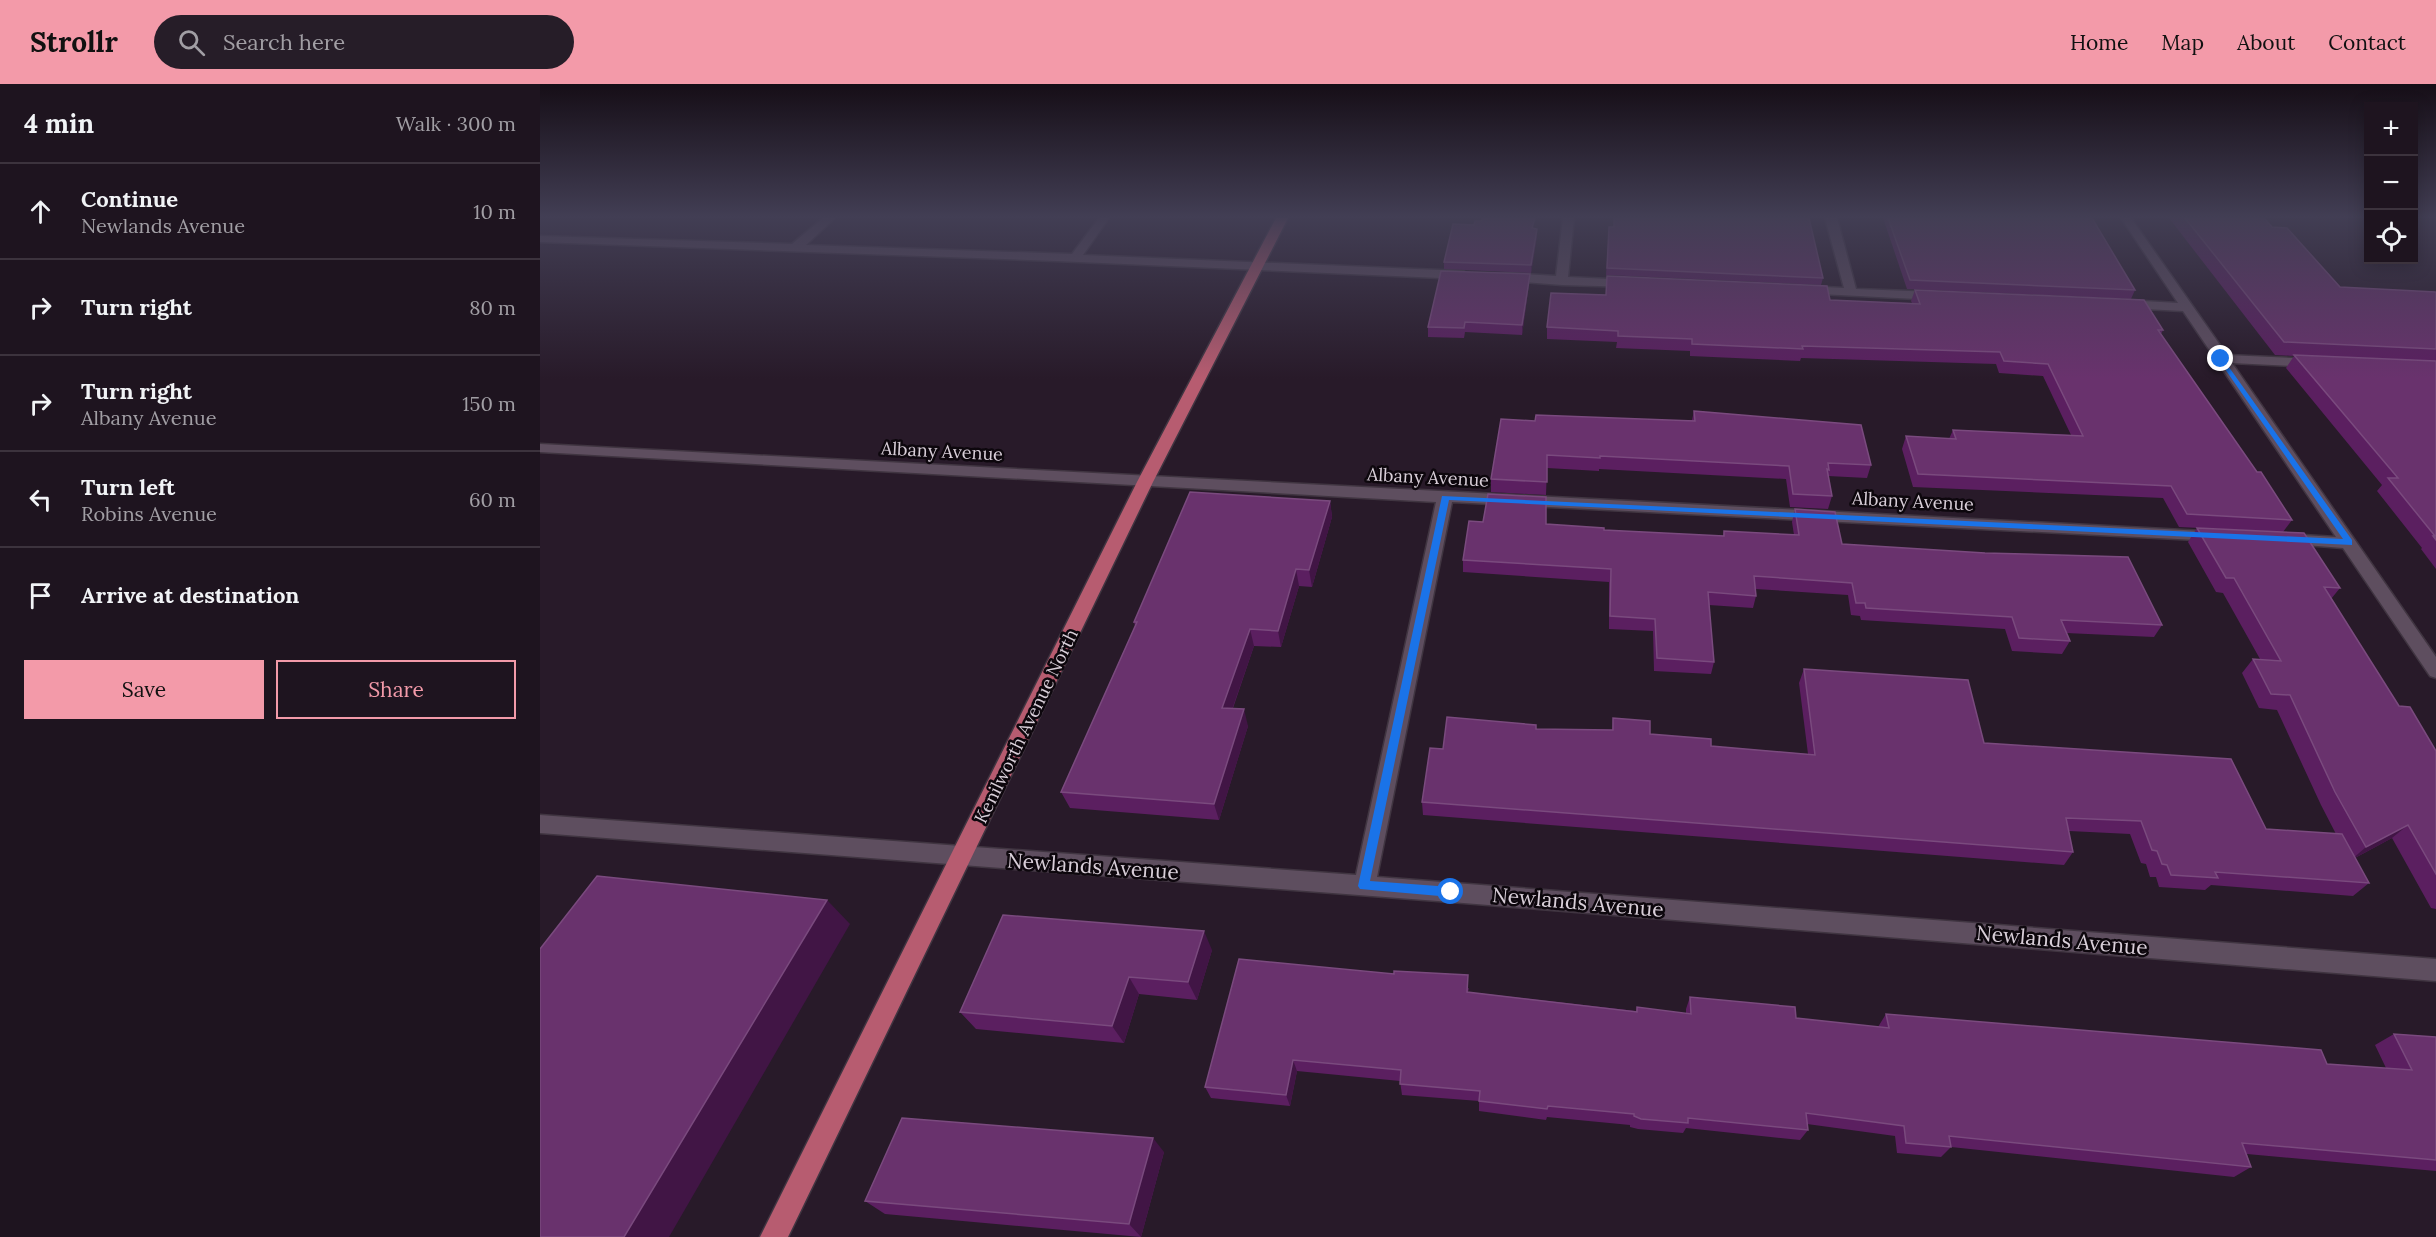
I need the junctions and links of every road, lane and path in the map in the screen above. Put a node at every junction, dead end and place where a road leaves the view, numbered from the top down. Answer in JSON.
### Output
{"nodes":[{"id":1,"x":1254,"y":272,"type":"edge"},
{"id":2,"x":1388,"y":272,"type":"edge"},
{"id":3,"x":1563,"y":272,"type":"edge"},
{"id":4,"x":1846,"y":272,"type":"edge"},
{"id":5,"x":2163,"y":272,"type":"edge"},
{"id":6,"x":1562,"y":281,"type":"junction"},
{"id":7,"x":1643,"y":284,"type":"edge"},
{"id":8,"x":1793,"y":290,"type":"edge"},
{"id":9,"x":1851,"y":292,"type":"junction"},
{"id":10,"x":1944,"y":296,"type":"edge"},
{"id":11,"x":2117,"y":304,"type":"edge"},
{"id":12,"x":2187,"y":307,"type":"junction"},
{"id":13,"x":2221,"y":359,"type":"junction"},
{"id":14,"x":2329,"y":363,"type":"edge"},
{"id":15,"x":540,"y":448,"type":"edge"},
{"id":16,"x":1145,"y":482,"type":"junction"},
{"id":17,"x":1445,"y":498,"type":"junction"},
{"id":18,"x":2230,"y":537,"type":"edge"},
{"id":19,"x":2266,"y":538,"type":"edge"},
{"id":20,"x":2349,"y":543,"type":"junction"},
{"id":21,"x":2436,"y":671,"type":"edge"},
{"id":22,"x":540,"y":824,"type":"edge"},
{"id":23,"x":963,"y":856,"type":"junction"},
{"id":24,"x":1364,"y":886,"type":"junction"},
{"id":25,"x":2436,"y":970,"type":"edge"},
{"id":26,"x":774,"y":1237,"type":"edge"}],
"edges":[{"from":1,"to":16,"type":"main road","name":"Kenilworth Avenue North"},
{"from":2,"to":6,"type":"street"},
{"from":3,"to":6,"type":"street"},
{"from":4,"to":9,"type":"street"},
{"from":5,"to":12,"type":"street"},
{"from":6,"to":7,"type":"street"},
{"from":8,"to":9,"type":"street"},
{"from":9,"to":10,"type":"street"},
{"from":11,"to":12,"type":"street"},
{"from":12,"to":13,"type":"street"},
{"from":13,"to":14,"type":"street"},
{"from":13,"to":20,"type":"street"},
{"from":15,"to":16,"type":"street","name":"Albany Avenue"},
{"from":16,"to":17,"type":"street","name":"Albany Avenue"},
{"from":16,"to":23,"type":"main road","name":"Kenilworth Avenue North"},
{"from":17,"to":18,"type":"street","name":"Albany Avenue"},
{"from":17,"to":24,"type":"street"},
{"from":19,"to":20,"type":"street"},
{"from":20,"to":21,"type":"street"},
{"from":22,"to":23,"type":"street","name":"Newlands Avenue"},
{"from":23,"to":24,"type":"street","name":"Newlands Avenue"},
{"from":23,"to":26,"type":"main road","name":"Kenilworth Avenue North"},
{"from":24,"to":25,"type":"street","name":"Newlands Avenue"}]}
